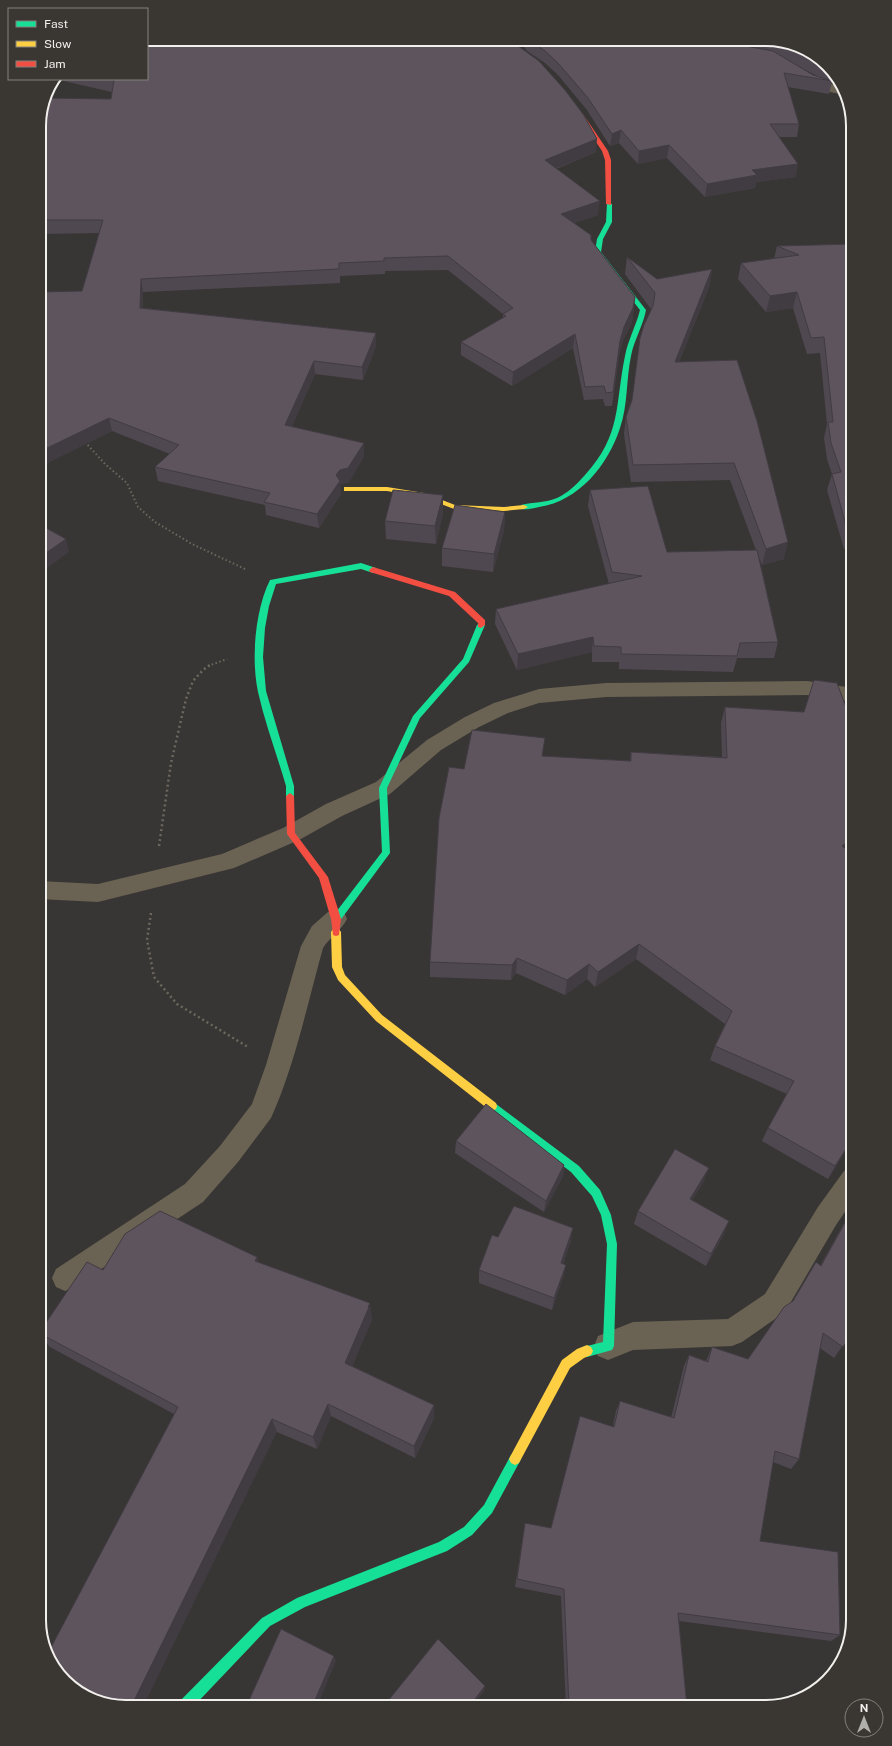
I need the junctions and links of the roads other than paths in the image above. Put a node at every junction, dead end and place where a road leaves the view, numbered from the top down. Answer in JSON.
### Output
{"nodes":[{"id":1,"x":791,"y":68,"type":"edge"},
{"id":2,"x":837,"y":90,"type":"edge"},
{"id":3,"x":576,"y":108,"type":"edge"},
{"id":4,"x":347,"y":489,"type":"dead end"},
{"id":5,"x":846,"y":694,"type":"edge"},
{"id":6,"x":383,"y":788,"type":"junction"},
{"id":7,"x":291,"y":834,"type":"junction"},
{"id":8,"x":46,"y":890,"type":"edge"},
{"id":9,"x":336,"y":919,"type":"junction"},
{"id":10,"x":846,"y":1189,"type":"edge"},
{"id":11,"x":65,"y":1278,"type":"dead end"},
{"id":12,"x":608,"y":1346,"type":"junction"},
{"id":13,"x":191,"y":1700,"type":"edge"}],
"edges":[{"from":1,"to":2,"type":"street"},
{"from":3,"to":4,"type":"street"},
{"from":5,"to":6,"type":"street"},
{"from":6,"to":7,"type":"street"},
{"from":6,"to":7,"type":"street"},
{"from":6,"to":9,"type":"street"},
{"from":7,"to":8,"type":"street"},
{"from":7,"to":9,"type":"street"},
{"from":9,"to":11,"type":"street"},
{"from":9,"to":12,"type":"street"},
{"from":10,"to":12,"type":"street"},
{"from":12,"to":13,"type":"street"}]}
